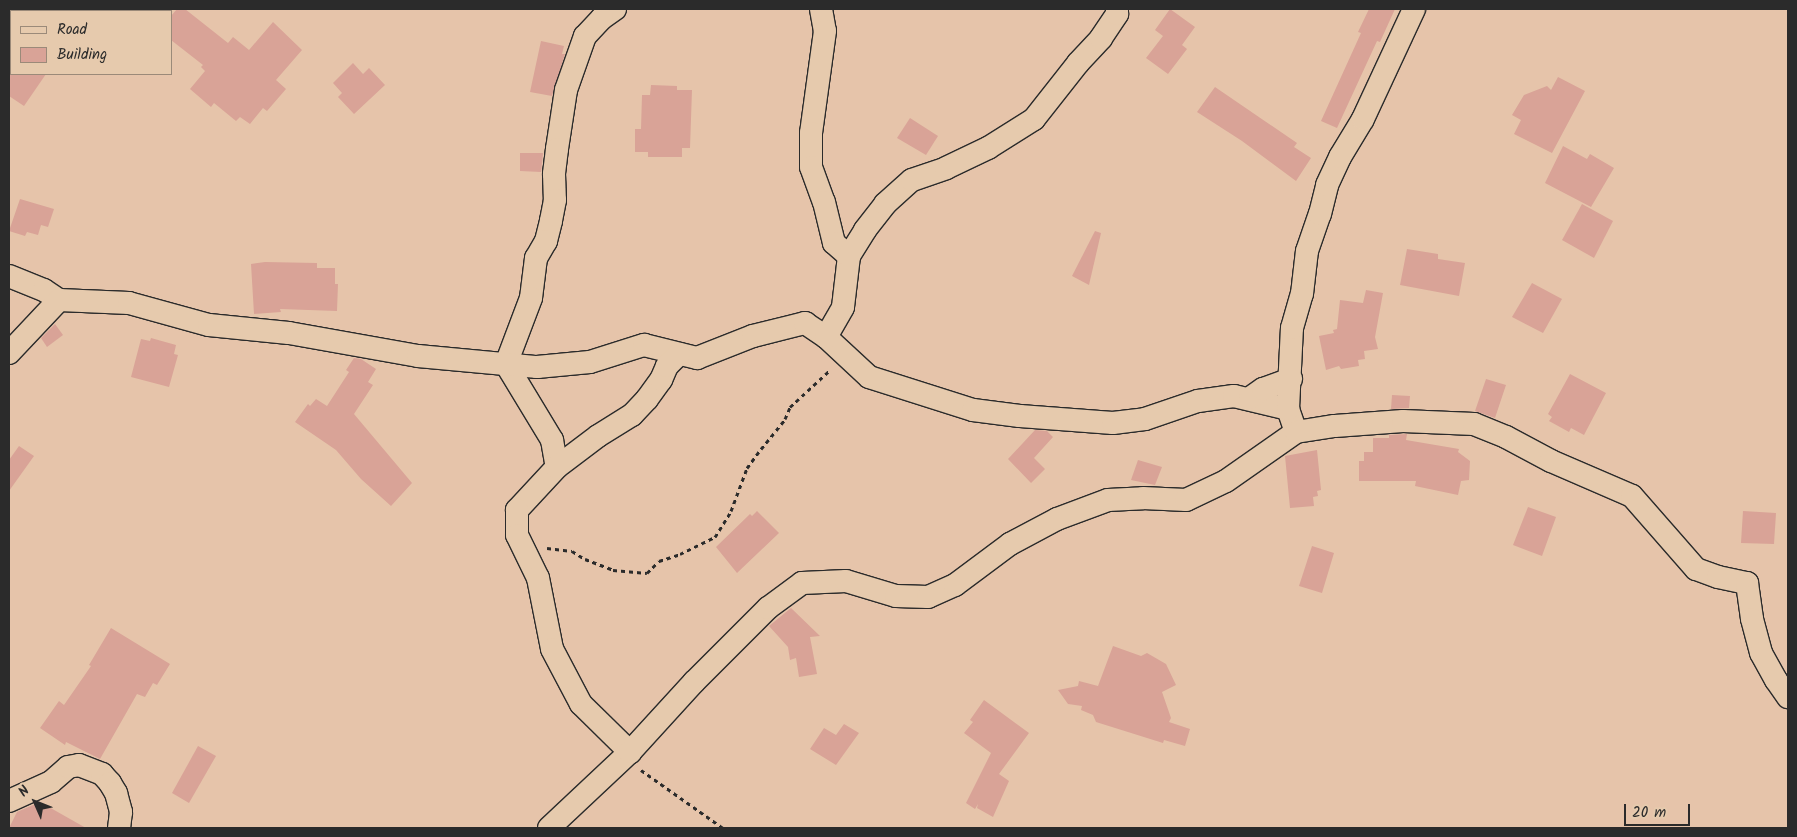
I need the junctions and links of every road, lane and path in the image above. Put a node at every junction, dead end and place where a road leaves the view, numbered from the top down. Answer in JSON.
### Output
{"nodes":[{"id":1,"x":615,"y":9,"type":"edge"},
{"id":2,"x":822,"y":9,"type":"edge"},
{"id":3,"x":1117,"y":9,"type":"edge"},
{"id":4,"x":1414,"y":9,"type":"edge"},
{"id":5,"x":849,"y":256,"type":"junction"},
{"id":6,"x":9,"y":276,"type":"edge"},
{"id":7,"x":59,"y":300,"type":"junction"},
{"id":8,"x":826,"y":337,"type":"junction"},
{"id":9,"x":9,"y":353,"type":"edge"},
{"id":10,"x":679,"y":354,"type":"junction"},
{"id":11,"x":844,"y":355,"type":"junction"},
{"id":12,"x":506,"y":364,"type":"junction"},
{"id":13,"x":1291,"y":379,"type":"junction"},
{"id":14,"x":1250,"y":398,"type":"junction"},
{"id":15,"x":1288,"y":409,"type":"junction"},
{"id":16,"x":1296,"y":432,"type":"junction"},
{"id":17,"x":558,"y":466,"type":"junction"},
{"id":18,"x":522,"y":544,"type":"junction"},
{"id":19,"x":1788,"y":697,"type":"edge"},
{"id":20,"x":628,"y":754,"type":"junction"},
{"id":21,"x":9,"y":801,"type":"edge"},
{"id":22,"x":119,"y":828,"type":"edge"},
{"id":23,"x":549,"y":828,"type":"edge"},
{"id":24,"x":723,"y":828,"type":"edge"}],
"edges":[{"from":1,"to":12,"type":"street"},
{"from":2,"to":5,"type":"street"},
{"from":3,"to":5,"type":"street"},
{"from":4,"to":13,"type":"street"},
{"from":5,"to":8,"type":"street"},
{"from":6,"to":7,"type":"street"},
{"from":7,"to":9,"type":"street"},
{"from":7,"to":12,"type":"street"},
{"from":8,"to":10,"type":"street"},
{"from":8,"to":11,"type":"street"},
{"from":10,"to":12,"type":"street"},
{"from":10,"to":17,"type":"street"},
{"from":11,"to":14,"type":"street"},
{"from":11,"to":18,"type":"path"},
{"from":12,"to":17,"type":"street"},
{"from":13,"to":14,"type":"street"},
{"from":13,"to":15,"type":"street"},
{"from":14,"to":15,"type":"street"},
{"from":15,"to":16,"type":"street"},
{"from":16,"to":19,"type":"street"},
{"from":16,"to":20,"type":"street"},
{"from":17,"to":18,"type":"street"},
{"from":18,"to":20,"type":"street"},
{"from":20,"to":23,"type":"street"},
{"from":20,"to":24,"type":"path"},
{"from":21,"to":22,"type":"street"}]}
